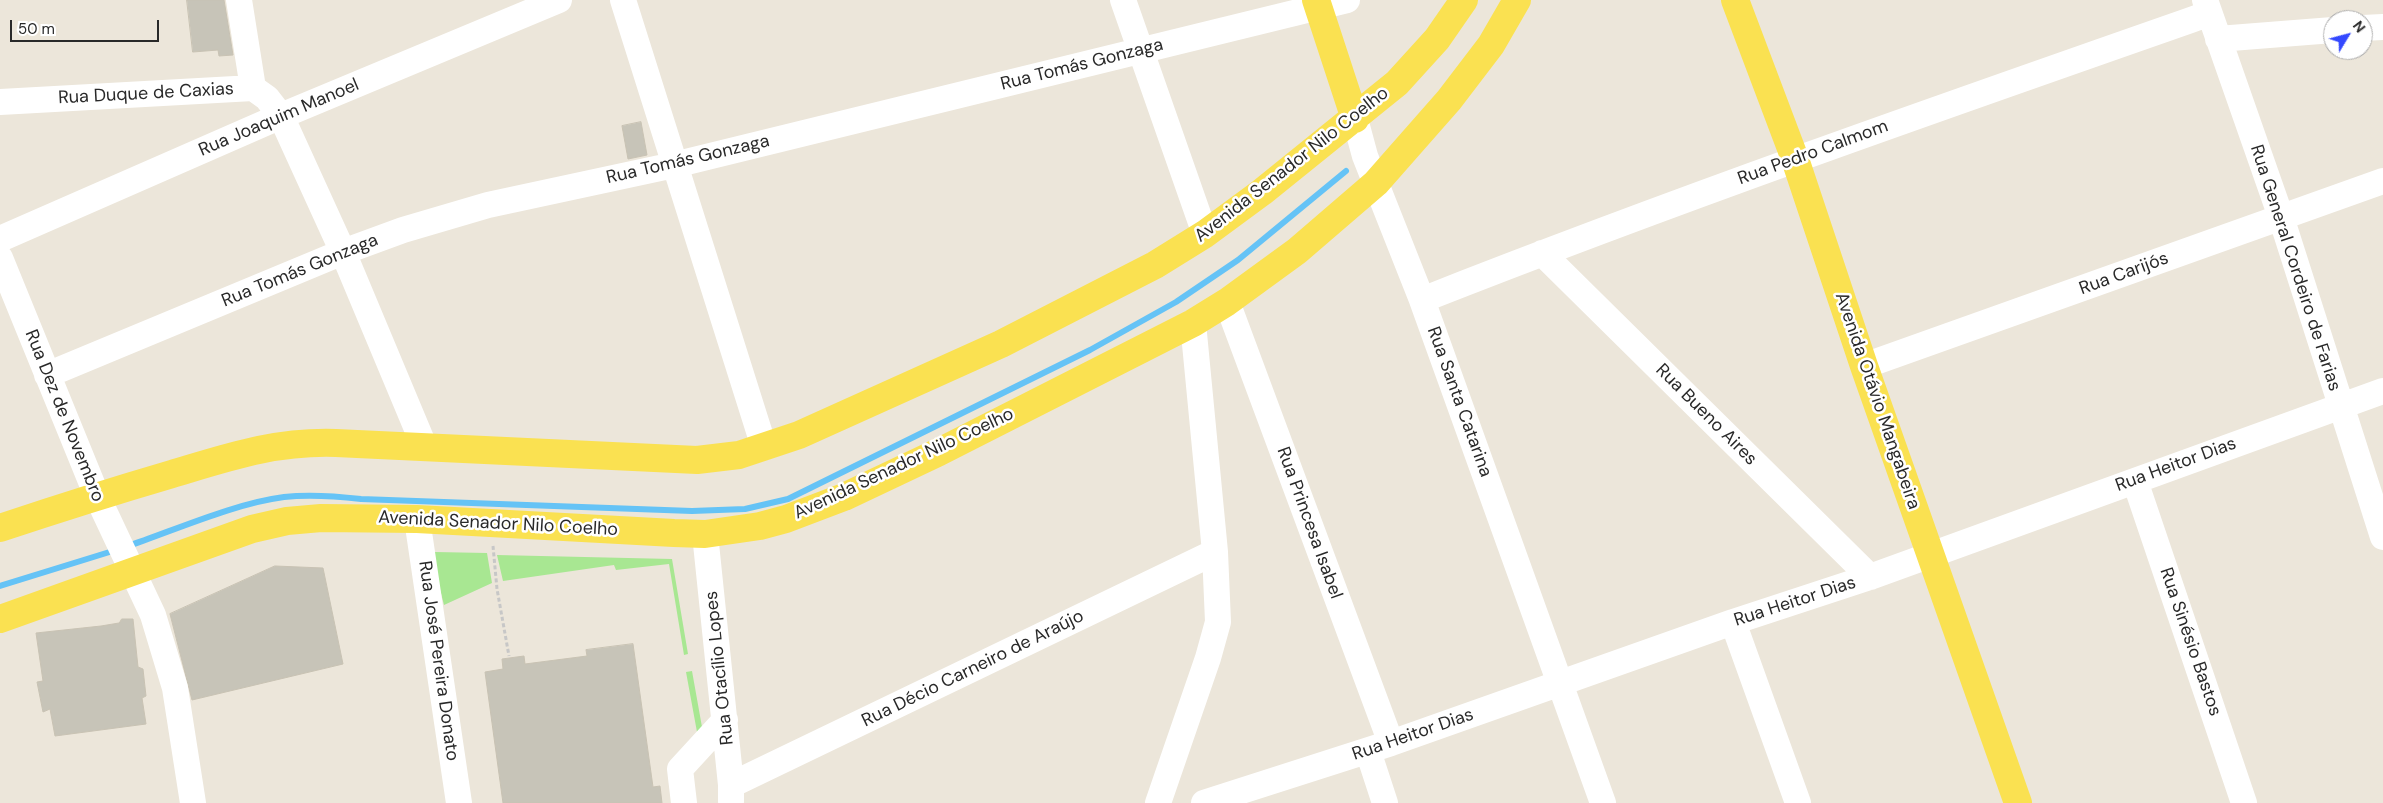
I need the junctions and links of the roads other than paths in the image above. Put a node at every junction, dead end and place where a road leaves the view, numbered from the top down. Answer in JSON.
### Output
{"nodes":[{"id":1,"x":239,"y":0,"type":"edge"},
{"id":2,"x":558,"y":0,"type":"edge"},
{"id":3,"x":623,"y":0,"type":"edge"},
{"id":4,"x":1123,"y":0,"type":"edge"},
{"id":5,"x":1347,"y":0,"type":"edge"},
{"id":6,"x":1464,"y":0,"type":"edge"},
{"id":7,"x":1517,"y":0,"type":"edge"},
{"id":8,"x":1735,"y":0,"type":"edge"},
{"id":9,"x":1317,"y":3,"type":"edge"},
{"id":10,"x":2206,"y":7,"type":"edge"},
{"id":11,"x":2323,"y":31,"type":"edge"},
{"id":12,"x":2218,"y":39,"type":"junction"},
{"id":13,"x":1142,"y":50,"type":"junction"},
{"id":14,"x":253,"y":88,"type":"junction"},
{"id":15,"x":0,"y":102,"type":"edge"},
{"id":16,"x":281,"y":116,"type":"junction"},
{"id":17,"x":1355,"y":119,"type":"junction"},
{"id":18,"x":1795,"y":159,"type":"junction"},
{"id":19,"x":674,"y":165,"type":"junction"},
{"id":20,"x":2383,"y":181,"type":"edge"},
{"id":21,"x":1376,"y":183,"type":"junction"},
{"id":22,"x":2281,"y":217,"type":"junction"},
{"id":23,"x":1205,"y":234,"type":"junction"},
{"id":24,"x":0,"y":239,"type":"edge"},
{"id":25,"x":344,"y":252,"type":"junction"},
{"id":26,"x":1542,"y":253,"type":"junction"},
{"id":27,"x":0,"y":258,"type":"edge"},
{"id":28,"x":1422,"y":300,"type":"junction"},
{"id":29,"x":1227,"y":302,"type":"junction"},
{"id":30,"x":1194,"y":323,"type":"junction"},
{"id":31,"x":1864,"y":366,"type":"junction"},
{"id":32,"x":47,"y":375,"type":"junction"},
{"id":33,"x":2383,"y":391,"type":"edge"},
{"id":34,"x":2340,"y":405,"type":"junction"},
{"id":35,"x":764,"y":447,"type":"junction"},
{"id":36,"x":425,"y":448,"type":"junction"},
{"id":37,"x":2135,"y":481,"type":"junction"},
{"id":38,"x":101,"y":507,"type":"junction"},
{"id":39,"x":418,"y":519,"type":"junction"},
{"id":40,"x":0,"y":528,"type":"edge"},
{"id":41,"x":705,"y":534,"type":"junction"},
{"id":42,"x":2383,"y":536,"type":"edge"},
{"id":43,"x":1215,"y":552,"type":"junction"},
{"id":44,"x":1930,"y":555,"type":"junction"},
{"id":45,"x":130,"y":567,"type":"junction"},
{"id":46,"x":1870,"y":577,"type":"junction"},
{"id":47,"x":0,"y":619,"type":"edge"},
{"id":48,"x":1733,"y":622,"type":"junction"},
{"id":49,"x":1561,"y":683,"type":"junction"},
{"id":50,"x":725,"y":720,"type":"junction"},
{"id":51,"x":1380,"y":747,"type":"junction"},
{"id":52,"x":731,"y":794,"type":"edge"},
{"id":53,"x":194,"y":803,"type":"edge"},
{"id":54,"x":459,"y":803,"type":"edge"},
{"id":55,"x":684,"y":803,"type":"edge"},
{"id":56,"x":1158,"y":803,"type":"edge"},
{"id":57,"x":1204,"y":803,"type":"edge"},
{"id":58,"x":1386,"y":803,"type":"edge"},
{"id":59,"x":1603,"y":803,"type":"edge"},
{"id":60,"x":1798,"y":803,"type":"edge"},
{"id":61,"x":2018,"y":803,"type":"edge"},
{"id":62,"x":2244,"y":803,"type":"edge"}],
"edges":[{"from":1,"to":14,"type":"street"},
{"from":2,"to":16,"type":"street","name":"Rua Joaquim Manoel"},
{"from":3,"to":19,"type":"street"},
{"from":4,"to":13,"type":"street"},
{"from":5,"to":9,"type":"street","name":"Rua Tomás Gonzaga"},
{"from":6,"to":17,"type":"main road","name":"Avenida Senador Nilo Coelho"},
{"from":7,"to":21,"type":"main road","name":"Avenida Senador Nilo Coelho"},
{"from":8,"to":18,"type":"main road","name":"Avenida Otávio Mangabeira"},
{"from":9,"to":13,"type":"street","name":"Rua Tomás Gonzaga"},
{"from":9,"to":17,"type":"main road","name":"Rua Santa Catarina"},
{"from":10,"to":12,"type":"street","name":"Rua General Cordeiro de Farias"},
{"from":10,"to":18,"type":"street","name":"Rua Pedro Calmom"},
{"from":11,"to":12,"type":"street"},
{"from":12,"to":22,"type":"street","name":"Rua General Cordeiro de Farias"},
{"from":13,"to":19,"type":"street","name":"Rua Tomás Gonzaga"},
{"from":13,"to":23,"type":"street"},
{"from":14,"to":15,"type":"street","name":"Rua Duque de Caxias"},
{"from":14,"to":16,"type":"street","name":"Rua Duque de Caxias"},
{"from":16,"to":24,"type":"street","name":"Rua Joaquim Manoel"},
{"from":16,"to":25,"type":"street","name":"Rua Duque de Caxias"},
{"from":17,"to":21,"type":"street","name":"Rua Santa Catarina"},
{"from":17,"to":23,"type":"main road","name":"Avenida Senador Nilo Coelho"},
{"from":18,"to":26,"type":"street","name":"Rua Pedro Calmom"},
{"from":18,"to":31,"type":"main road","name":"Avenida Otávio Mangabeira"},
{"from":19,"to":25,"type":"street","name":"Rua Tomás Gonzaga"},
{"from":19,"to":35,"type":"street"},
{"from":20,"to":22,"type":"street","name":"Rua Carijós"},
{"from":21,"to":28,"type":"street","name":"Rua Santa Catarina"},
{"from":21,"to":29,"type":"main road","name":"Avenida Senador Nilo Coelho"},
{"from":22,"to":31,"type":"street","name":"Rua Carijós"},
{"from":22,"to":34,"type":"street","name":"Rua General Cordeiro de Farias"},
{"from":23,"to":35,"type":"main road","name":"Avenida Senador Nilo Coelho"},
{"from":25,"to":32,"type":"street","name":"Rua Tomás Gonzaga"},
{"from":25,"to":36,"type":"street","name":"Rua Duque de Caxias"},
{"from":26,"to":28,"type":"street","name":"Rua Pedro Calmom"},
{"from":26,"to":46,"type":"street","name":"Rua Bueno Aires"},
{"from":27,"to":32,"type":"street","name":"Rua Dez de Novembro"},
{"from":28,"to":49,"type":"street","name":"Rua Santa Catarina"},
{"from":29,"to":30,"type":"main road","name":"Avenida Senador Nilo Coelho"},
{"from":29,"to":51,"type":"street","name":"Rua Princesa Isabel"},
{"from":30,"to":41,"type":"main road","name":"Avenida Senador Nilo Coelho"},
{"from":30,"to":43,"type":"street"},
{"from":31,"to":44,"type":"main road","name":"Avenida Otávio Mangabeira"},
{"from":32,"to":38,"type":"street","name":"Rua Dez de Novembro"},
{"from":33,"to":34,"type":"street","name":"Rua Heitor Dias"},
{"from":34,"to":37,"type":"street","name":"Rua Heitor Dias"},
{"from":34,"to":42,"type":"street","name":"Rua General Cordeiro de Farias"},
{"from":35,"to":36,"type":"main road","name":"Avenida Senador Nilo Coelho"},
{"from":36,"to":38,"type":"main road","name":"Avenida Senador Nilo Coelho"},
{"from":37,"to":44,"type":"street","name":"Rua Heitor Dias"},
{"from":37,"to":62,"type":"street","name":"Rua Sinésio Bastos"},
{"from":38,"to":40,"type":"main road","name":"Avenida Senador Nilo Coelho"},
{"from":38,"to":45,"type":"street","name":"Rua Dez de Novembro"},
{"from":39,"to":41,"type":"main road","name":"Avenida Senador Nilo Coelho"},
{"from":39,"to":45,"type":"main road","name":"Avenida Senador Nilo Coelho"},
{"from":39,"to":54,"type":"street","name":"Rua José Pereira Donato"},
{"from":41,"to":50,"type":"street","name":"Rua Otacílio Lopes"},
{"from":43,"to":52,"type":"street","name":"Rua Décio Carneiro de Araújo"},
{"from":43,"to":56,"type":"street"},
{"from":44,"to":46,"type":"street","name":"Rua Heitor Dias"},
{"from":44,"to":61,"type":"main road","name":"Avenida Otávio Mangabeira"},
{"from":45,"to":47,"type":"main road","name":"Avenida Senador Nilo Coelho"},
{"from":45,"to":53,"type":"street","name":"Rua Dez de Novembro"},
{"from":46,"to":48,"type":"street","name":"Rua Heitor Dias"},
{"from":48,"to":49,"type":"street","name":"Rua Heitor Dias"},
{"from":48,"to":60,"type":"street"},
{"from":49,"to":51,"type":"street","name":"Rua Heitor Dias"},
{"from":49,"to":59,"type":"street","name":"Rua Santa Catarina"},
{"from":50,"to":52,"type":"street","name":"Rua Otacílio Lopes"},
{"from":50,"to":55,"type":"street"},
{"from":51,"to":57,"type":"street","name":"Rua Heitor Dias"},
{"from":51,"to":58,"type":"street","name":"Rua Princesa Isabel"}]}
